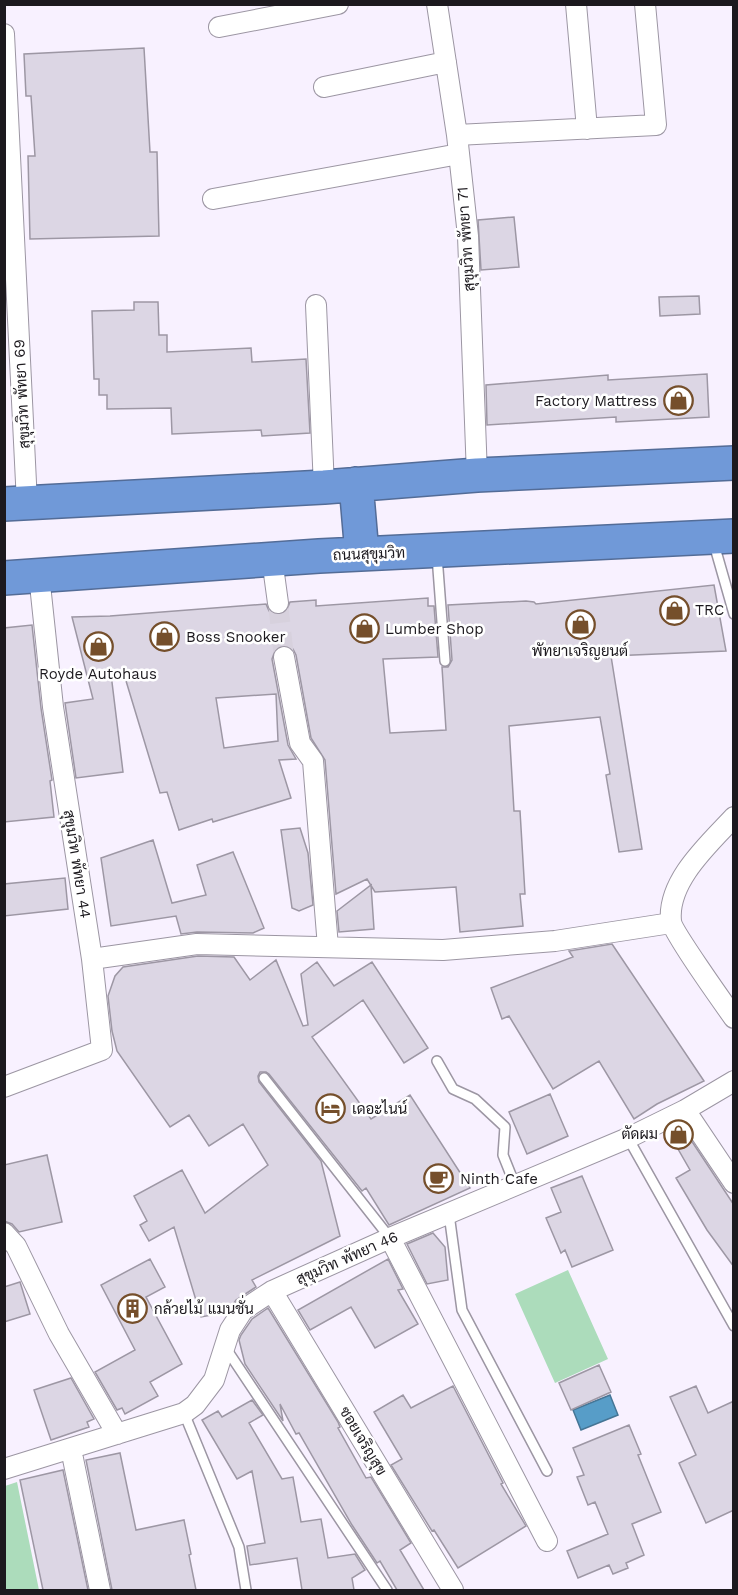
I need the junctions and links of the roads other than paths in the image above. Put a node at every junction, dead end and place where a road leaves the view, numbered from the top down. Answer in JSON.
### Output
{"nodes":[{"id":1,"x":338,"y":4,"type":"edge"},
{"id":2,"x":437,"y":4,"type":"edge"},
{"id":3,"x":576,"y":4,"type":"edge"},
{"id":4,"x":645,"y":4,"type":"edge"},
{"id":5,"x":219,"y":27,"type":"dead end"},
{"id":6,"x":4,"y":34,"type":"edge"},
{"id":7,"x":446,"y":62,"type":"junction"},
{"id":8,"x":324,"y":87,"type":"dead end"},
{"id":9,"x":587,"y":129,"type":"junction"},
{"id":10,"x":457,"y":135,"type":"junction"},
{"id":11,"x":459,"y":154,"type":"junction"},
{"id":12,"x":213,"y":199,"type":"dead end"},
{"id":13,"x":316,"y":304,"type":"dead end"},
{"id":14,"x":734,"y":463,"type":"edge"},
{"id":15,"x":477,"y":476,"type":"junction"},
{"id":16,"x":356,"y":484,"type":"junction"},
{"id":17,"x":324,"y":487,"type":"junction"},
{"id":18,"x":16,"y":503,"type":"edge"},
{"id":19,"x":723,"y":536,"type":"edge"},
{"id":20,"x":436,"y":551,"type":"junction"},
{"id":21,"x":362,"y":554,"type":"junction"},
{"id":22,"x":272,"y":559,"type":"junction"},
{"id":23,"x":39,"y":575,"type":"junction"},
{"id":24,"x":4,"y":578,"type":"edge"},
{"id":25,"x":278,"y":603,"type":"tunnel mouth"},
{"id":26,"x":734,"y":614,"type":"edge"},
{"id":27,"x":285,"y":657,"type":"tunnel mouth"},
{"id":28,"x":445,"y":661,"type":"dead end"},
{"id":29,"x":734,"y":817,"type":"edge"},
{"id":30,"x":671,"y":923,"type":"junction"},
{"id":31,"x":328,"y":947,"type":"junction"},
{"id":32,"x":92,"y":959,"type":"junction"},
{"id":33,"x":734,"y":1018,"type":"edge"},
{"id":34,"x":437,"y":1061,"type":"dead end"},
{"id":35,"x":264,"y":1078,"type":"dead end"},
{"id":36,"x":734,"y":1081,"type":"edge"},
{"id":37,"x":4,"y":1087,"type":"edge"},
{"id":38,"x":685,"y":1110,"type":"junction"},
{"id":39,"x":628,"y":1138,"type":"junction"},
{"id":40,"x":734,"y":1183,"type":"edge"},
{"id":41,"x":515,"y":1185,"type":"junction"},
{"id":42,"x":449,"y":1214,"type":"junction"},
{"id":43,"x":4,"y":1233,"type":"edge"},
{"id":44,"x":390,"y":1238,"type":"junction"},
{"id":45,"x":272,"y":1291,"type":"junction"},
{"id":46,"x":734,"y":1326,"type":"edge"},
{"id":47,"x":225,"y":1347,"type":"junction"},
{"id":48,"x":184,"y":1413,"type":"junction"},
{"id":49,"x":117,"y":1434,"type":"junction"},
{"id":50,"x":71,"y":1449,"type":"junction"},
{"id":51,"x":4,"y":1469,"type":"edge"},
{"id":52,"x":547,"y":1471,"type":"dead end"},
{"id":53,"x":547,"y":1541,"type":"dead end"},
{"id":54,"x":100,"y":1590,"type":"edge"},
{"id":55,"x":246,"y":1590,"type":"edge"},
{"id":56,"x":387,"y":1590,"type":"edge"},
{"id":57,"x":453,"y":1590,"type":"edge"}],
"edges":[{"from":1,"to":5,"type":"street"},
{"from":2,"to":7,"type":"street","name":"สุขุมวิท พัทยา 71"},
{"from":3,"to":9,"type":"street"},
{"from":4,"to":9,"type":"street"},
{"from":6,"to":18,"type":"street","name":"สุขุมวิท พัทยา 69"},
{"from":7,"to":8,"type":"street"},
{"from":7,"to":10,"type":"street","name":"สุขุมวิท พัทยา 71"},
{"from":9,"to":10,"type":"street"},
{"from":10,"to":11,"type":"street","name":"สุขุมวิท พัทยา 71"},
{"from":11,"to":12,"type":"street"},
{"from":11,"to":15,"type":"street","name":"สุขุมวิท พัทยา 71"},
{"from":13,"to":17,"type":"street"},
{"from":14,"to":15,"type":"highway"},
{"from":15,"to":16,"type":"highway"},
{"from":16,"to":17,"type":"highway"},
{"from":16,"to":21,"type":"highway"},
{"from":17,"to":18,"type":"highway"},
{"from":19,"to":20,"type":"highway","name":"ถนนสุขุมวิท"},
{"from":19,"to":26,"type":"lane"},
{"from":20,"to":21,"type":"highway","name":"ถนนสุขุมวิท"},
{"from":20,"to":28,"type":"lane"},
{"from":21,"to":22,"type":"highway","name":"ถนนสุขุมวิท"},
{"from":22,"to":23,"type":"highway","name":"ถนนสุขุมวิท"},
{"from":22,"to":25,"type":"street"},
{"from":23,"to":24,"type":"highway","name":"ถนนสุขุมวิท"},
{"from":23,"to":32,"type":"street","name":"สุขุมวิท พัทยา 44"},
{"from":27,"to":31,"type":"street"},
{"from":29,"to":30,"type":"street"},
{"from":30,"to":31,"type":"street"},
{"from":30,"to":33,"type":"street"},
{"from":31,"to":32,"type":"street"},
{"from":32,"to":37,"type":"street","name":"สุขุมวิท พัทยา 44"},
{"from":34,"to":41,"type":"lane"},
{"from":35,"to":44,"type":"lane"},
{"from":36,"to":38,"type":"street","name":"สุขุมวิท พัทยา 46"},
{"from":38,"to":39,"type":"street","name":"สุขุมวิท พัทยา 46"},
{"from":38,"to":40,"type":"street"},
{"from":39,"to":41,"type":"street","name":"สุขุมวิท พัทยา 46"},
{"from":39,"to":46,"type":"lane"},
{"from":41,"to":42,"type":"street","name":"สุขุมวิท พัทยา 46"},
{"from":42,"to":44,"type":"street","name":"สุขุมวิท พัทยา 46"},
{"from":42,"to":52,"type":"lane"},
{"from":43,"to":49,"type":"street"},
{"from":44,"to":45,"type":"street","name":"สุขุมวิท พัทยา 46"},
{"from":44,"to":53,"type":"street"},
{"from":45,"to":47,"type":"street","name":"สุขุมวิท พัทยา 46"},
{"from":45,"to":57,"type":"street","name":"ซอยเจริญสุข"},
{"from":47,"to":48,"type":"street","name":"สุขุมวิท พัทยา 46"},
{"from":47,"to":56,"type":"lane"},
{"from":48,"to":49,"type":"street","name":"สุขุมวิท พัทยา 46"},
{"from":48,"to":55,"type":"lane"},
{"from":49,"to":50,"type":"street","name":"สุขุมวิท พัทยา 46"},
{"from":50,"to":51,"type":"street","name":"สุขุมวิท พัทยา 46"},
{"from":50,"to":54,"type":"street"}]}
